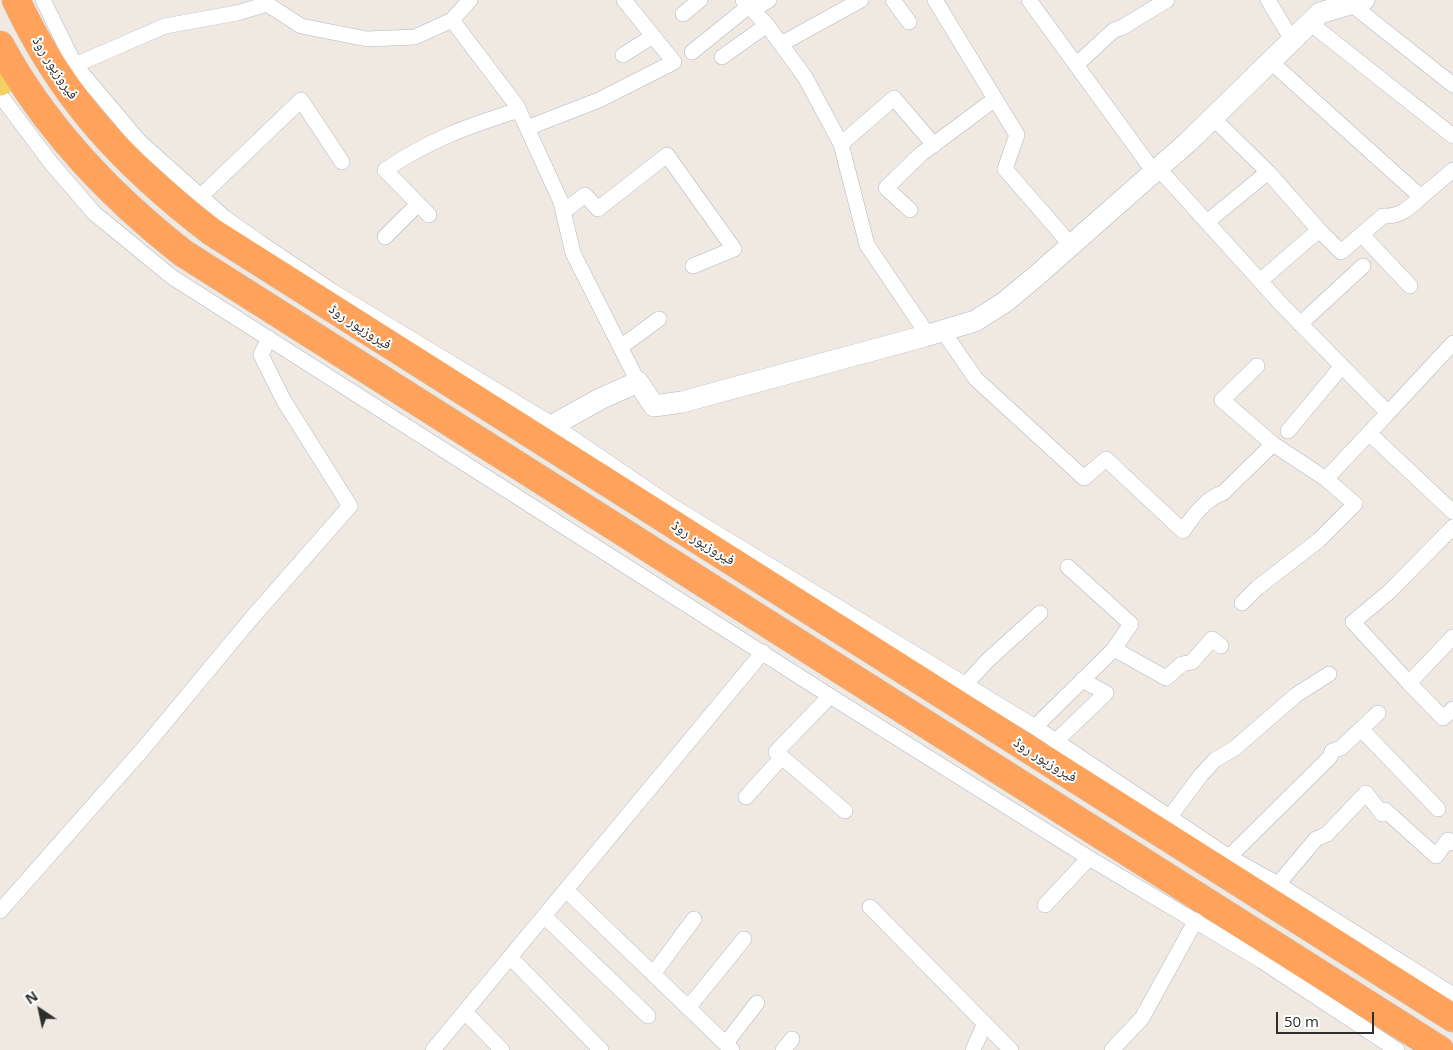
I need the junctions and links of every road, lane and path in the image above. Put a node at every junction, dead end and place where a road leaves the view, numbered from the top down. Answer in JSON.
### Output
{"nodes":[{"id":1,"x":16,"y":0,"type":"edge"},
{"id":2,"x":44,"y":0,"type":"edge"},
{"id":3,"x":470,"y":0,"type":"edge"},
{"id":4,"x":624,"y":0,"type":"edge"},
{"id":5,"x":700,"y":0,"type":"edge"},
{"id":6,"x":768,"y":0,"type":"edge"},
{"id":7,"x":861,"y":0,"type":"edge"},
{"id":8,"x":893,"y":0,"type":"edge"},
{"id":9,"x":935,"y":0,"type":"edge"},
{"id":10,"x":1029,"y":0,"type":"edge"},
{"id":11,"x":1167,"y":0,"type":"edge"},
{"id":12,"x":1268,"y":0,"type":"edge"},
{"id":13,"x":1344,"y":3,"type":"edge"},
{"id":14,"x":748,"y":5,"type":"edge"},
{"id":15,"x":1145,"y":6,"type":"edge"},
{"id":16,"x":682,"y":14,"type":"dead end"},
{"id":17,"x":452,"y":20,"type":"junction"},
{"id":18,"x":909,"y":22,"type":"dead end"},
{"id":19,"x":1310,"y":23,"type":"junction"},
{"id":20,"x":767,"y":25,"type":"junction"},
{"id":21,"x":653,"y":36,"type":"junction"},
{"id":22,"x":1292,"y":40,"type":"junction"},
{"id":23,"x":781,"y":44,"type":"junction"},
{"id":24,"x":0,"y":45,"type":"edge"},
{"id":25,"x":692,"y":52,"type":"dead end"},
{"id":26,"x":623,"y":55,"type":"dead end"},
{"id":27,"x":722,"y":57,"type":"dead end"},
{"id":28,"x":1270,"y":61,"type":"junction"},
{"id":29,"x":75,"y":65,"type":"junction"},
{"id":30,"x":1076,"y":65,"type":"junction"},
{"id":31,"x":5,"y":84,"type":"edge"},
{"id":32,"x":1453,"y":85,"type":"edge"},
{"id":33,"x":995,"y":99,"type":"junction"},
{"id":34,"x":519,"y":110,"type":"junction"},
{"id":35,"x":1213,"y":118,"type":"junction"},
{"id":36,"x":527,"y":128,"type":"junction"},
{"id":37,"x":1453,"y":136,"type":"edge"},
{"id":38,"x":841,"y":144,"type":"junction"},
{"id":39,"x":934,"y":145,"type":"junction"},
{"id":40,"x":342,"y":162,"type":"dead end"},
{"id":41,"x":1156,"y":170,"type":"junction"},
{"id":42,"x":1453,"y":170,"type":"edge"},
{"id":43,"x":1268,"y":172,"type":"junction"},
{"id":44,"x":202,"y":196,"type":"junction"},
{"id":45,"x":1422,"y":198,"type":"junction"},
{"id":46,"x":418,"y":204,"type":"junction"},
{"id":47,"x":910,"y":210,"type":"dead end"},
{"id":48,"x":563,"y":212,"type":"junction"},
{"id":49,"x":429,"y":214,"type":"dead end"},
{"id":50,"x":1207,"y":222,"type":"junction"},
{"id":51,"x":1319,"y":230,"type":"junction"},
{"id":52,"x":1362,"y":235,"type":"junction"},
{"id":53,"x":385,"y":237,"type":"dead end"},
{"id":54,"x":1071,"y":245,"type":"junction"},
{"id":55,"x":693,"y":266,"type":"dead end"},
{"id":56,"x":1363,"y":266,"type":"dead end"},
{"id":57,"x":1260,"y":281,"type":"junction"},
{"id":58,"x":1410,"y":286,"type":"dead end"},
{"id":59,"x":660,"y":319,"type":"dead end"},
{"id":60,"x":1300,"y":324,"type":"junction"},
{"id":61,"x":935,"y":333,"type":"junction"},
{"id":62,"x":387,"y":334,"type":"junction"},
{"id":63,"x":269,"y":338,"type":"junction"},
{"id":64,"x":1453,"y":343,"type":"edge"},
{"id":65,"x":622,"y":346,"type":"junction"},
{"id":66,"x":1257,"y":366,"type":"dead end"},
{"id":67,"x":1342,"y":366,"type":"junction"},
{"id":68,"x":638,"y":382,"type":"junction"},
{"id":69,"x":1388,"y":413,"type":"junction"},
{"id":70,"x":553,"y":425,"type":"junction"},
{"id":71,"x":1288,"y":431,"type":"dead end"},
{"id":72,"x":1369,"y":433,"type":"junction"},
{"id":73,"x":1273,"y":444,"type":"junction"},
{"id":74,"x":1326,"y":479,"type":"junction"},
{"id":75,"x":1453,"y":512,"type":"edge"},
{"id":76,"x":1453,"y":527,"type":"edge"},
{"id":77,"x":1068,"y":567,"type":"dead end"},
{"id":78,"x":1242,"y":603,"type":"dead end"},
{"id":79,"x":1040,"y":614,"type":"dead end"},
{"id":80,"x":1453,"y":637,"type":"edge"},
{"id":81,"x":1221,"y":646,"type":"dead end"},
{"id":82,"x":1114,"y":649,"type":"junction"},
{"id":83,"x":763,"y":652,"type":"junction"},
{"id":84,"x":902,"y":658,"type":"junction"},
{"id":85,"x":1329,"y":674,"type":"dead end"},
{"id":86,"x":1082,"y":680,"type":"junction"},
{"id":87,"x":1409,"y":683,"type":"junction"},
{"id":88,"x":965,"y":685,"type":"junction"},
{"id":89,"x":830,"y":696,"type":"junction"},
{"id":90,"x":1453,"y":709,"type":"edge"},
{"id":91,"x":1378,"y":713,"type":"dead end"},
{"id":92,"x":1035,"y":727,"type":"junction"},
{"id":93,"x":1362,"y":729,"type":"junction"},
{"id":94,"x":1055,"y":742,"type":"junction"},
{"id":95,"x":782,"y":757,"type":"junction"},
{"id":96,"x":746,"y":797,"type":"dead end"},
{"id":97,"x":1438,"y":809,"type":"dead end"},
{"id":98,"x":845,"y":811,"type":"dead end"},
{"id":99,"x":1169,"y":818,"type":"junction"},
{"id":100,"x":1453,"y":843,"type":"edge"},
{"id":101,"x":1089,"y":858,"type":"junction"},
{"id":102,"x":1219,"y":861,"type":"junction"},
{"id":103,"x":1278,"y":884,"type":"junction"},
{"id":104,"x":566,"y":890,"type":"junction"},
{"id":105,"x":1191,"y":892,"type":"junction"},
{"id":106,"x":1045,"y":905,"type":"dead end"},
{"id":107,"x":870,"y":907,"type":"dead end"},
{"id":108,"x":0,"y":911,"type":"edge"},
{"id":109,"x":544,"y":916,"type":"junction"},
{"id":110,"x":694,"y":919,"type":"dead end"},
{"id":111,"x":1196,"y":920,"type":"junction"},
{"id":112,"x":744,"y":939,"type":"dead end"},
{"id":113,"x":1267,"y":952,"type":"junction"},
{"id":114,"x":510,"y":957,"type":"junction"},
{"id":115,"x":653,"y":974,"type":"junction"},
{"id":116,"x":1453,"y":995,"type":"edge"},
{"id":117,"x":757,"y":1003,"type":"dead end"},
{"id":118,"x":688,"y":1008,"type":"junction"},
{"id":119,"x":464,"y":1012,"type":"junction"},
{"id":120,"x":648,"y":1016,"type":"dead end"},
{"id":121,"x":1453,"y":1018,"type":"edge"},
{"id":122,"x":985,"y":1023,"type":"junction"},
{"id":123,"x":729,"y":1047,"type":"edge"},
{"id":124,"x":433,"y":1050,"type":"edge"},
{"id":125,"x":502,"y":1050,"type":"edge"},
{"id":126,"x":601,"y":1050,"type":"edge"},
{"id":127,"x":973,"y":1050,"type":"edge"},
{"id":128,"x":1011,"y":1050,"type":"edge"},
{"id":129,"x":1112,"y":1050,"type":"edge"},
{"id":130,"x":1397,"y":1050,"type":"edge"},
{"id":131,"x":1440,"y":1050,"type":"edge"}],
"edges":[{"from":1,"to":62,"type":"highway","name":"فیروزپور روڈ"},
{"from":2,"to":29,"type":"street"},
{"from":3,"to":17,"type":"street"},
{"from":4,"to":21,"type":"street"},
{"from":5,"to":16,"type":"street"},
{"from":6,"to":14,"type":"street"},
{"from":7,"to":23,"type":"street"},
{"from":8,"to":18,"type":"street"},
{"from":9,"to":33,"type":"street"},
{"from":10,"to":30,"type":"street"},
{"from":11,"to":15,"type":"street"},
{"from":12,"to":22,"type":"street"},
{"from":13,"to":19,"type":"street"},
{"from":13,"to":32,"type":"street"},
{"from":14,"to":20,"type":"street"},
{"from":14,"to":25,"type":"street"},
{"from":15,"to":30,"type":"street"},
{"from":17,"to":29,"type":"street"},
{"from":17,"to":34,"type":"street"},
{"from":19,"to":22,"type":"street"},
{"from":19,"to":37,"type":"street"},
{"from":20,"to":23,"type":"street"},
{"from":20,"to":27,"type":"street"},
{"from":21,"to":26,"type":"street"},
{"from":21,"to":36,"type":"street"},
{"from":22,"to":28,"type":"street"},
{"from":23,"to":38,"type":"street"},
{"from":24,"to":31,"type":"highway"},
{"from":28,"to":35,"type":"street"},
{"from":28,"to":45,"type":"street"},
{"from":29,"to":44,"type":"street"},
{"from":30,"to":41,"type":"street"},
{"from":31,"to":63,"type":"street"},
{"from":31,"to":105,"type":"highway"},
{"from":33,"to":39,"type":"street"},
{"from":33,"to":54,"type":"street"},
{"from":34,"to":36,"type":"street"},
{"from":34,"to":46,"type":"street"},
{"from":35,"to":41,"type":"street"},
{"from":35,"to":43,"type":"street"},
{"from":36,"to":48,"type":"street"},
{"from":38,"to":39,"type":"street"},
{"from":38,"to":61,"type":"street"},
{"from":39,"to":47,"type":"street"},
{"from":40,"to":44,"type":"street"},
{"from":41,"to":50,"type":"street"},
{"from":41,"to":54,"type":"street"},
{"from":42,"to":45,"type":"street"},
{"from":43,"to":50,"type":"street"},
{"from":43,"to":51,"type":"street"},
{"from":44,"to":62,"type":"street"},
{"from":45,"to":52,"type":"street"},
{"from":46,"to":49,"type":"street"},
{"from":46,"to":53,"type":"street"},
{"from":48,"to":55,"type":"street"},
{"from":48,"to":65,"type":"street"},
{"from":50,"to":57,"type":"street"},
{"from":51,"to":52,"type":"street"},
{"from":51,"to":57,"type":"street"},
{"from":52,"to":58,"type":"street"},
{"from":54,"to":61,"type":"street"},
{"from":56,"to":60,"type":"street"},
{"from":57,"to":60,"type":"street"},
{"from":59,"to":65,"type":"street"},
{"from":60,"to":67,"type":"street"},
{"from":61,"to":68,"type":"street"},
{"from":61,"to":73,"type":"street"},
{"from":62,"to":70,"type":"street"},
{"from":62,"to":84,"type":"highway","name":"فیروزپور روڈ"},
{"from":63,"to":83,"type":"street"},
{"from":63,"to":108,"type":"street"},
{"from":64,"to":69,"type":"street"},
{"from":65,"to":68,"type":"street"},
{"from":66,"to":73,"type":"street"},
{"from":67,"to":69,"type":"street"},
{"from":67,"to":71,"type":"street"},
{"from":68,"to":70,"type":"street"},
{"from":69,"to":72,"type":"street"},
{"from":70,"to":84,"type":"street"},
{"from":72,"to":74,"type":"street"},
{"from":72,"to":75,"type":"street"},
{"from":73,"to":74,"type":"street"},
{"from":74,"to":78,"type":"street"},
{"from":76,"to":87,"type":"street"},
{"from":77,"to":82,"type":"street"},
{"from":79,"to":88,"type":"street"},
{"from":80,"to":87,"type":"street"},
{"from":81,"to":82,"type":"street"},
{"from":82,"to":86,"type":"street"},
{"from":83,"to":89,"type":"street"},
{"from":83,"to":104,"type":"street"},
{"from":84,"to":88,"type":"street"},
{"from":84,"to":102,"type":"highway","name":"فیروزپور روڈ"},
{"from":85,"to":99,"type":"street"},
{"from":86,"to":92,"type":"street"},
{"from":86,"to":94,"type":"street"},
{"from":87,"to":90,"type":"street"},
{"from":88,"to":92,"type":"street"},
{"from":89,"to":95,"type":"street"},
{"from":89,"to":101,"type":"street"},
{"from":91,"to":93,"type":"street"},
{"from":92,"to":94,"type":"street"},
{"from":93,"to":97,"type":"street"},
{"from":93,"to":102,"type":"street"},
{"from":94,"to":99,"type":"street"},
{"from":95,"to":96,"type":"street"},
{"from":95,"to":98,"type":"street"},
{"from":99,"to":102,"type":"street"},
{"from":100,"to":103,"type":"street"},
{"from":101,"to":106,"type":"street"},
{"from":101,"to":111,"type":"street"},
{"from":102,"to":103,"type":"street"},
{"from":102,"to":105,"type":"highway"},
{"from":102,"to":121,"type":"highway","name":"فیروزپور روڈ"},
{"from":103,"to":116,"type":"street"},
{"from":104,"to":109,"type":"street"},
{"from":104,"to":115,"type":"street"},
{"from":105,"to":113,"type":"highway"},
{"from":107,"to":122,"type":"street"},
{"from":109,"to":114,"type":"street"},
{"from":109,"to":120,"type":"street"},
{"from":110,"to":115,"type":"street"},
{"from":111,"to":113,"type":"street"},
{"from":111,"to":129,"type":"street"},
{"from":112,"to":118,"type":"street"},
{"from":113,"to":130,"type":"street"},
{"from":113,"to":131,"type":"highway"},
{"from":114,"to":119,"type":"street"},
{"from":114,"to":126,"type":"street"},
{"from":115,"to":118,"type":"street"},
{"from":117,"to":123,"type":"street"},
{"from":118,"to":123,"type":"street"},
{"from":119,"to":124,"type":"street"},
{"from":119,"to":125,"type":"street"},
{"from":122,"to":127,"type":"street"},
{"from":122,"to":128,"type":"street"}]}
